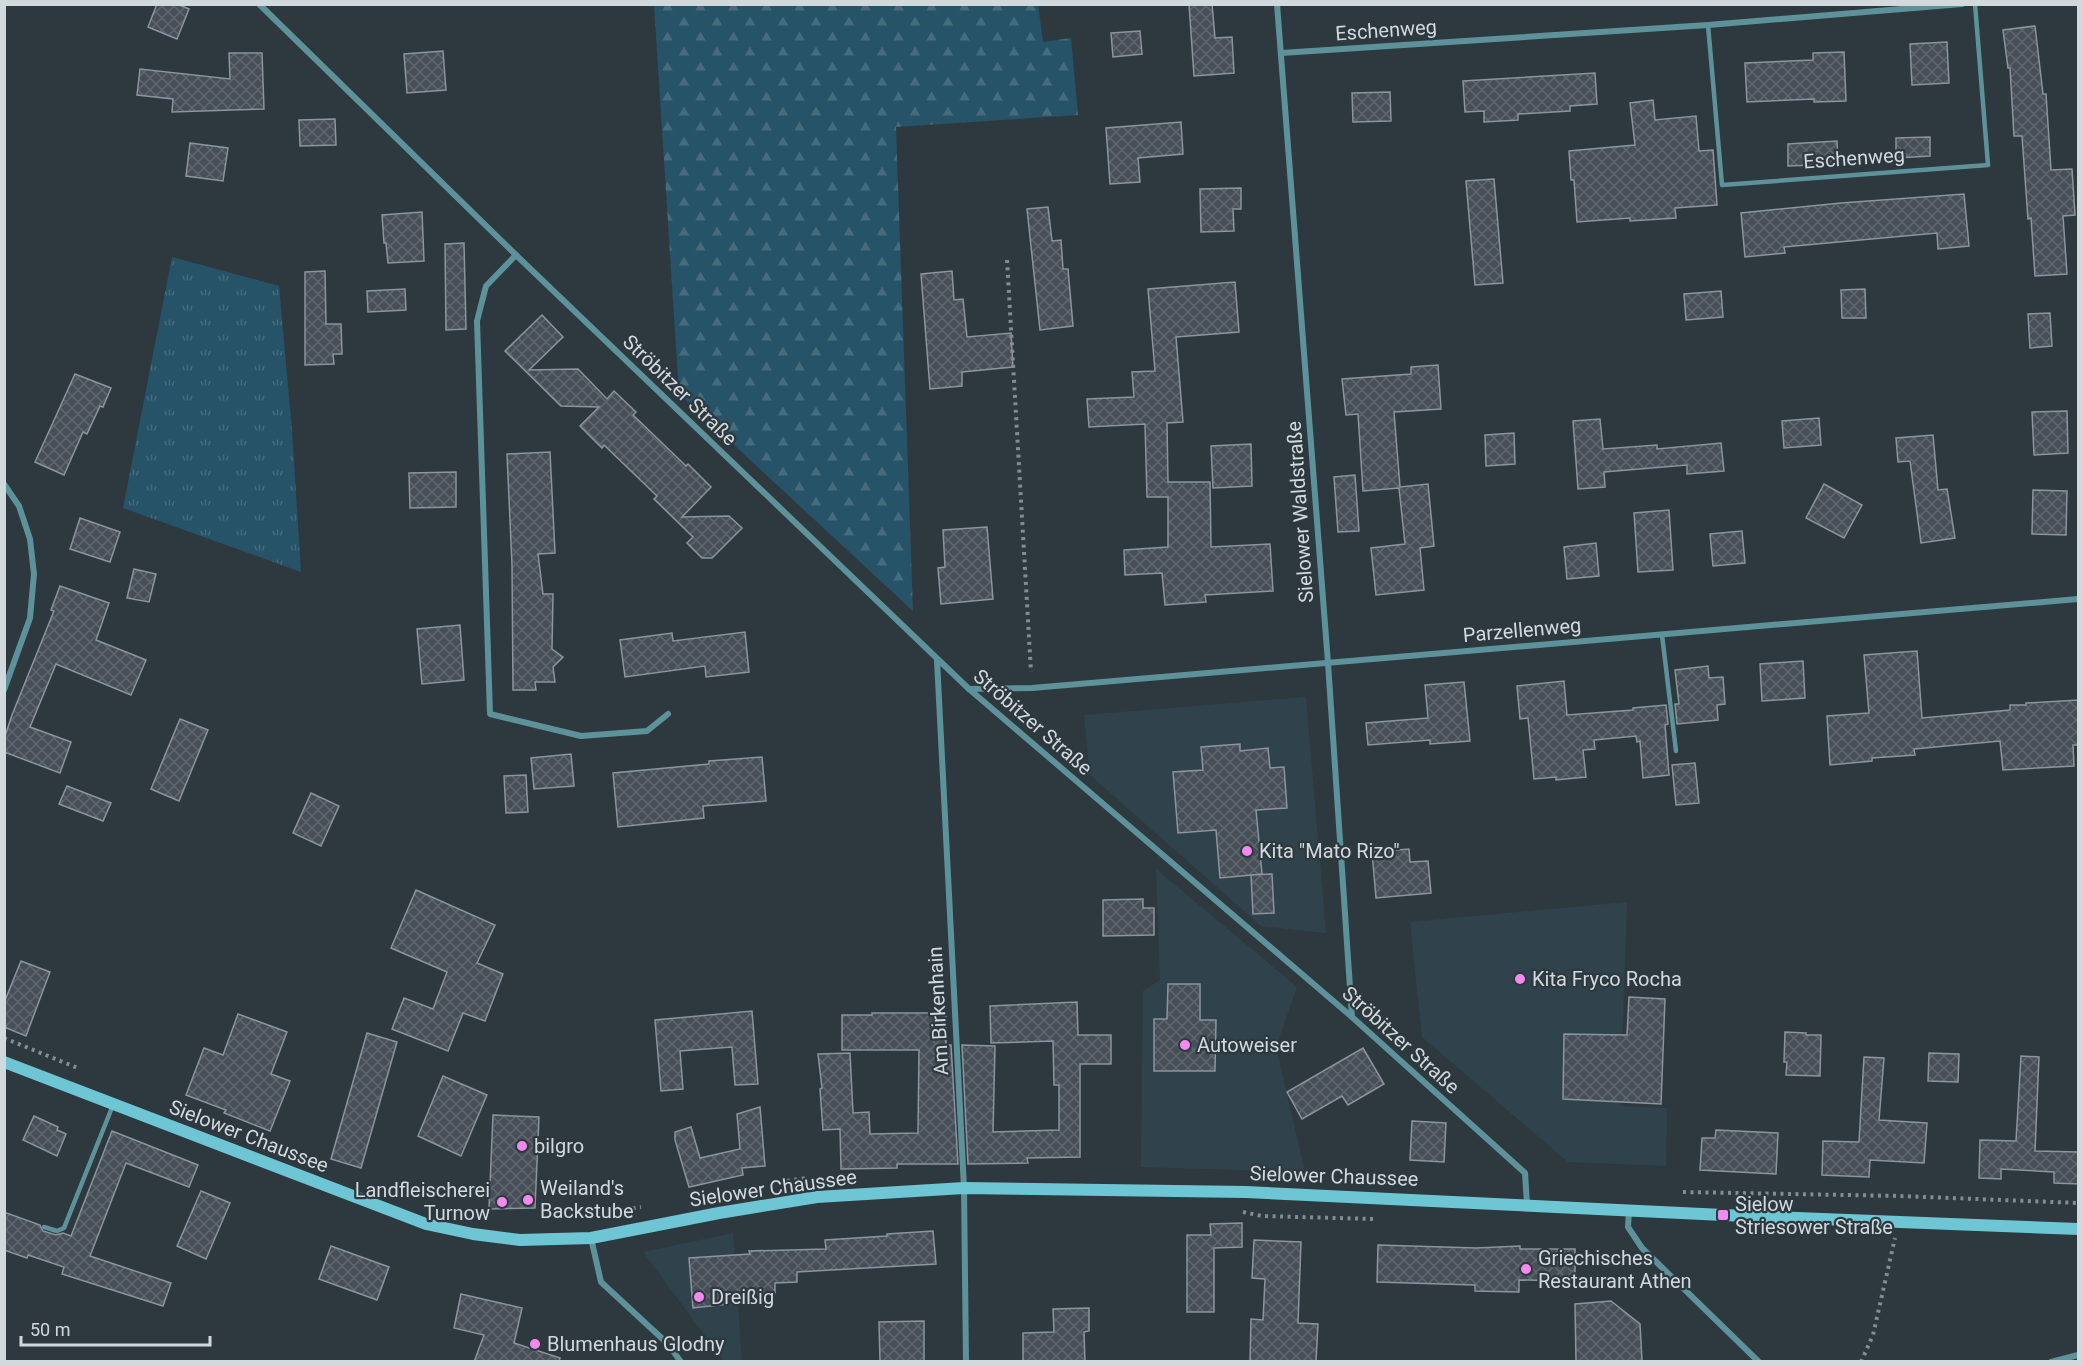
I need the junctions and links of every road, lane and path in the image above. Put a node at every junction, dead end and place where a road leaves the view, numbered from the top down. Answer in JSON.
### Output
{"nodes":[{"id":1,"x":259,"y":4,"type":"edge"},
{"id":2,"x":1277,"y":4,"type":"edge"},
{"id":3,"x":1962,"y":4,"type":"edge"},
{"id":4,"x":1975,"y":4,"type":"edge"},
{"id":5,"x":1708,"y":26,"type":"junction"},
{"id":6,"x":1281,"y":53,"type":"junction"},
{"id":7,"x":516,"y":255,"type":"junction"},
{"id":8,"x":1007,"y":260,"type":"dead end"},
{"id":9,"x":4,"y":484,"type":"edge"},
{"id":10,"x":2079,"y":599,"type":"edge"},
{"id":11,"x":1662,"y":635,"type":"junction"},
{"id":12,"x":937,"y":660,"type":"junction"},
{"id":13,"x":1328,"y":663,"type":"junction"},
{"id":14,"x":1032,"y":688,"type":"junction"},
{"id":15,"x":969,"y":689,"type":"junction"},
{"id":16,"x":4,"y":690,"type":"edge"},
{"id":17,"x":668,"y":714,"type":"dead end"},
{"id":18,"x":1676,"y":751,"type":"dead end"},
{"id":19,"x":1352,"y":1017,"type":"junction"},
{"id":20,"x":4,"y":1062,"type":"edge"},
{"id":21,"x":113,"y":1104,"type":"junction"},
{"id":22,"x":964,"y":1188,"type":"junction"},
{"id":23,"x":1527,"y":1204,"type":"junction"},
{"id":24,"x":1629,"y":1210,"type":"junction"},
{"id":25,"x":1898,"y":1222,"type":"junction"},
{"id":26,"x":45,"y":1227,"type":"dead end"},
{"id":27,"x":2079,"y":1229,"type":"edge"},
{"id":28,"x":591,"y":1238,"type":"junction"},
{"id":29,"x":2079,"y":1356,"type":"edge"},
{"id":30,"x":681,"y":1362,"type":"edge"},
{"id":31,"x":966,"y":1362,"type":"edge"},
{"id":32,"x":1759,"y":1362,"type":"edge"},
{"id":33,"x":1861,"y":1362,"type":"edge"},
{"id":34,"x":2051,"y":1362,"type":"edge"}],
"edges":[{"from":1,"to":7,"type":"street","name":"Ströbitzer Straße"},
{"from":2,"to":6,"type":"street","name":"Sielower Waldstraße"},
{"from":3,"to":5,"type":"street","name":"Eschenweg"},
{"from":4,"to":5,"type":"lane","name":"Eschenweg"},
{"from":5,"to":6,"type":"street","name":"Eschenweg"},
{"from":6,"to":13,"type":"street","name":"Sielower Waldstraße"},
{"from":7,"to":12,"type":"street","name":"Ströbitzer Straße"},
{"from":7,"to":17,"type":"street"},
{"from":8,"to":14,"type":"path"},
{"from":9,"to":16,"type":"street"},
{"from":10,"to":11,"type":"street","name":"Parzellenweg"},
{"from":11,"to":13,"type":"street","name":"Parzellenweg"},
{"from":11,"to":18,"type":"lane"},
{"from":12,"to":15,"type":"street","name":"Ströbitzer Straße"},
{"from":12,"to":22,"type":"street","name":"Am Birkenhain"},
{"from":13,"to":14,"type":"street","name":"Parzellenweg"},
{"from":13,"to":19,"type":"street","name":"Sielower Waldstraße"},
{"from":14,"to":15,"type":"street","name":"Parzellenweg"},
{"from":15,"to":19,"type":"street","name":"Ströbitzer Straße"},
{"from":19,"to":23,"type":"street","name":"Ströbitzer Straße"},
{"from":20,"to":21,"type":"main road","name":"Sielower Chaussee"},
{"from":21,"to":26,"type":"lane"},
{"from":21,"to":28,"type":"main road","name":"Sielower Chaussee"},
{"from":22,"to":23,"type":"main road","name":"Sielower Chaussee"},
{"from":22,"to":28,"type":"main road","name":"Sielower Chaussee"},
{"from":22,"to":31,"type":"street","name":"Am Birkenhain"},
{"from":23,"to":24,"type":"main road","name":"Sielower Chaussee"},
{"from":24,"to":25,"type":"main road","name":"Sielower Chaussee"},
{"from":24,"to":32,"type":"street"},
{"from":25,"to":27,"type":"main road","name":"Sielower Chaussee"},
{"from":25,"to":33,"type":"path"},
{"from":28,"to":30,"type":"street"},
{"from":29,"to":34,"type":"street"}]}
